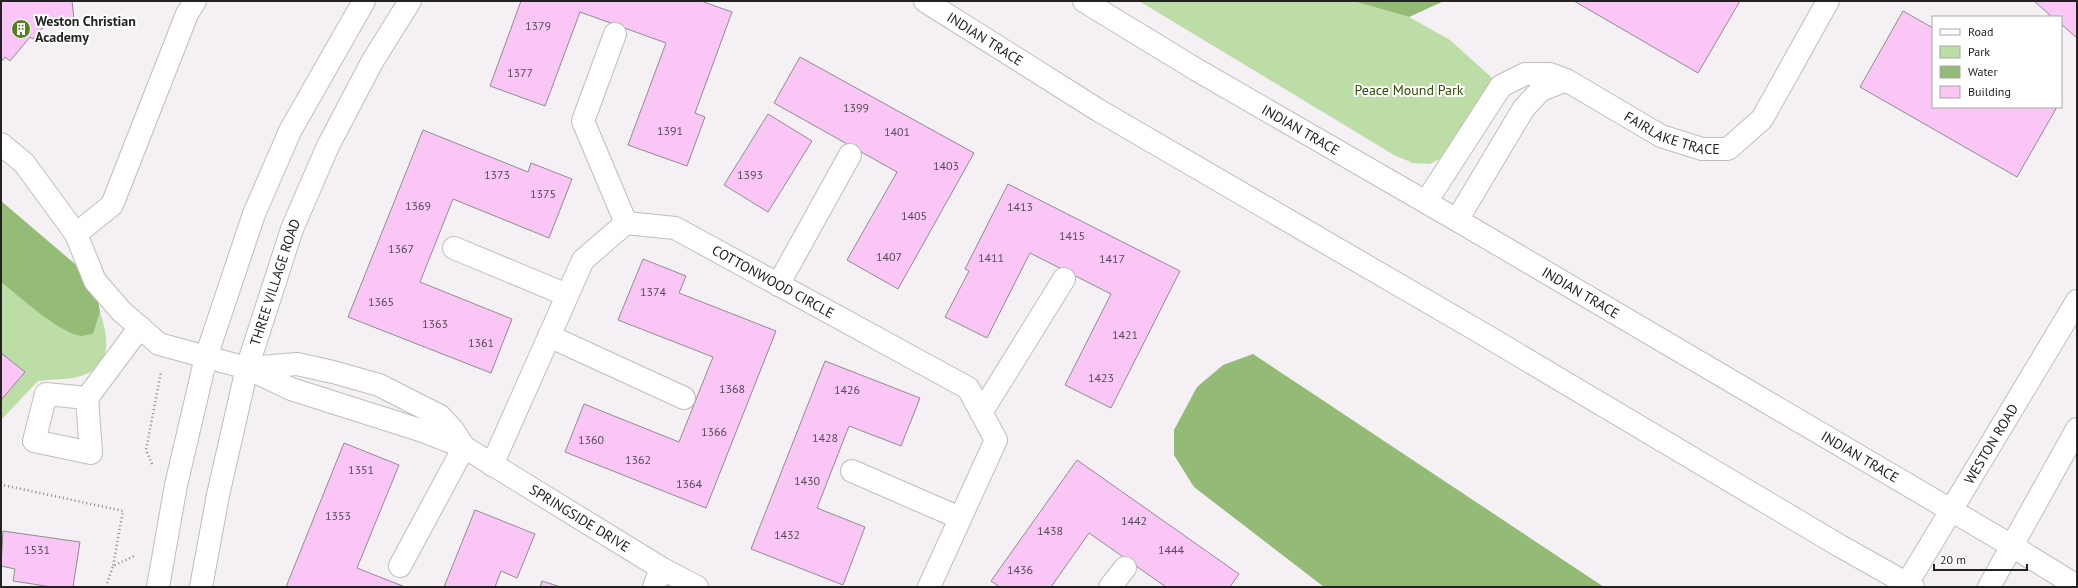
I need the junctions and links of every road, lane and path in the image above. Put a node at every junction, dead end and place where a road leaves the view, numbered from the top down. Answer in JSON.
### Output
{"nodes":[{"id":1,"x":195,"y":1,"type":"edge"},
{"id":2,"x":364,"y":1,"type":"edge"},
{"id":3,"x":410,"y":1,"type":"edge"},
{"id":4,"x":925,"y":1,"type":"edge"},
{"id":5,"x":1084,"y":1,"type":"edge"},
{"id":6,"x":1828,"y":1,"type":"edge"},
{"id":7,"x":615,"y":34,"type":"dead end"},
{"id":8,"x":1566,"y":80,"type":"junction"},
{"id":9,"x":1,"y":144,"type":"edge"},
{"id":10,"x":850,"y":155,"type":"dead end"},
{"id":11,"x":1426,"y":202,"type":"junction"},
{"id":12,"x":1457,"y":220,"type":"junction"},
{"id":13,"x":626,"y":223,"type":"junction"},
{"id":14,"x":76,"y":234,"type":"junction"},
{"id":15,"x":454,"y":248,"type":"dead end"},
{"id":16,"x":1064,"y":279,"type":"dead end"},
{"id":17,"x":778,"y":285,"type":"junction"},
{"id":18,"x":567,"y":295,"type":"junction"},
{"id":19,"x":2077,"y":301,"type":"edge"},
{"id":20,"x":140,"y":328,"type":"junction"},
{"id":21,"x":549,"y":336,"type":"junction"},
{"id":22,"x":166,"y":346,"type":"junction"},
{"id":23,"x":206,"y":358,"type":"junction"},
{"id":24,"x":247,"y":368,"type":"junction"},
{"id":25,"x":87,"y":398,"type":"dead end"},
{"id":26,"x":684,"y":398,"type":"dead end"},
{"id":27,"x":981,"y":413,"type":"junction"},
{"id":28,"x":2077,"y":429,"type":"edge"},
{"id":29,"x":464,"y":448,"type":"junction"},
{"id":30,"x":492,"y":465,"type":"junction"},
{"id":31,"x":153,"y":466,"type":"dead end"},
{"id":32,"x":852,"y":471,"type":"dead end"},
{"id":33,"x":1,"y":483,"type":"edge"},
{"id":34,"x":1951,"y":510,"type":"junction"},
{"id":35,"x":960,"y":518,"type":"junction"},
{"id":36,"x":2012,"y":546,"type":"junction"},
{"id":37,"x":139,"y":553,"type":"dead end"},
{"id":38,"x":113,"y":566,"type":"junction"},
{"id":39,"x":400,"y":566,"type":"dead end"},
{"id":40,"x":1125,"y":568,"type":"dead end"},
{"id":41,"x":657,"y":578,"type":"edge"},
{"id":42,"x":1909,"y":586,"type":"edge"},
{"id":43,"x":2077,"y":586,"type":"edge"},
{"id":44,"x":106,"y":587,"type":"edge"},
{"id":45,"x":158,"y":587,"type":"edge"},
{"id":46,"x":201,"y":587,"type":"edge"},
{"id":47,"x":697,"y":587,"type":"edge"},
{"id":48,"x":929,"y":587,"type":"edge"},
{"id":49,"x":1110,"y":587,"type":"edge"},
{"id":50,"x":1989,"y":587,"type":"edge"}],
"edges":[{"from":1,"to":14,"type":"street"},
{"from":2,"to":23,"type":"street"},
{"from":3,"to":24,"type":"street","name":"THREE VILLAGE ROAD"},
{"from":4,"to":42,"type":"street","name":"INDIAN TRACE"},
{"from":5,"to":11,"type":"street","name":"INDIAN TRACE"},
{"from":6,"to":8,"type":"street","name":"FAIRLAKE TRACE"},
{"from":7,"to":13,"type":"street"},
{"from":8,"to":11,"type":"street","name":"FAIRLAKE TRACE"},
{"from":8,"to":12,"type":"street"},
{"from":9,"to":14,"type":"street","name":"SPRINGSIDE DRIVE"},
{"from":10,"to":17,"type":"street"},
{"from":11,"to":12,"type":"street","name":"INDIAN TRACE"},
{"from":12,"to":34,"type":"street","name":"INDIAN TRACE"},
{"from":13,"to":17,"type":"street","name":"COTTONWOOD CIRCLE"},
{"from":13,"to":18,"type":"street"},
{"from":14,"to":20,"type":"street","name":"SPRINGSIDE DRIVE"},
{"from":15,"to":18,"type":"street"},
{"from":16,"to":27,"type":"street"},
{"from":17,"to":27,"type":"street","name":"COTTONWOOD CIRCLE"},
{"from":18,"to":21,"type":"street"},
{"from":19,"to":34,"type":"street","name":"WESTON ROAD"},
{"from":20,"to":22,"type":"street","name":"SPRINGSIDE DRIVE"},
{"from":20,"to":25,"type":"street"},
{"from":21,"to":26,"type":"street"},
{"from":21,"to":30,"type":"street"},
{"from":22,"to":23,"type":"street","name":"SPRINGSIDE DRIVE"},
{"from":22,"to":31,"type":"path"},
{"from":23,"to":24,"type":"street","name":"SPRINGSIDE DRIVE"},
{"from":23,"to":45,"type":"street"},
{"from":24,"to":29,"type":"street","name":"SPRINGSIDE DRIVE"},
{"from":24,"to":29,"type":"street","name":"SPRINGSIDE DRIVE"},
{"from":24,"to":46,"type":"street","name":"THREE VILLAGE ROAD"},
{"from":27,"to":35,"type":"street","name":"COTTONWOOD CIRCLE"},
{"from":28,"to":36,"type":"street"},
{"from":29,"to":30,"type":"street","name":"SPRINGSIDE DRIVE"},
{"from":29,"to":39,"type":"street"},
{"from":30,"to":41,"type":"street","name":"SPRINGSIDE DRIVE"},
{"from":32,"to":35,"type":"street"},
{"from":33,"to":38,"type":"path"},
{"from":34,"to":36,"type":"street","name":"INDIAN TRACE"},
{"from":34,"to":42,"type":"street","name":"WESTON ROAD"},
{"from":35,"to":48,"type":"street","name":"COTTONWOOD CIRCLE"},
{"from":36,"to":43,"type":"street","name":"INDIAN TRACE"},
{"from":36,"to":50,"type":"street"},
{"from":37,"to":38,"type":"path"},
{"from":38,"to":44,"type":"path"},
{"from":40,"to":49,"type":"street"},
{"from":41,"to":47,"type":"street","name":"SPRINGSIDE DRIVE"}]}
